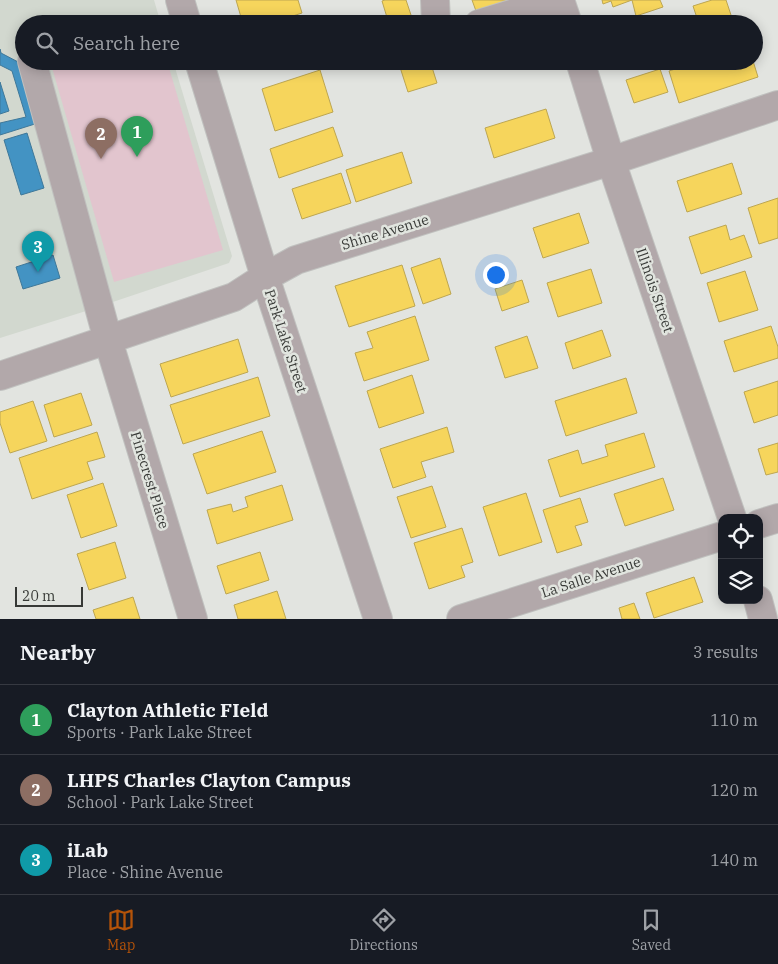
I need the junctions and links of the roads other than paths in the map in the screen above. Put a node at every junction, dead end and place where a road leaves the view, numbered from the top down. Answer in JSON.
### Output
{"nodes":[{"id":1,"x":180,"y":0,"type":"edge"},
{"id":2,"x":435,"y":0,"type":"edge"},
{"id":3,"x":558,"y":0,"type":"edge"},
{"id":4,"x":184,"y":15,"type":"edge"},
{"id":5,"x":436,"y":15,"type":"edge"},
{"id":6,"x":509,"y":15,"type":"edge"},
{"id":7,"x":564,"y":15,"type":"edge"},
{"id":8,"x":34,"y":70,"type":"edge"},
{"id":9,"x":202,"y":70,"type":"edge"},
{"id":10,"x":583,"y":70,"type":"edge"},
{"id":11,"x":778,"y":105,"type":"edge"},
{"id":12,"x":611,"y":161,"type":"junction"},
{"id":13,"x":265,"y":277,"type":"junction"},
{"id":14,"x":108,"y":340,"type":"junction"},
{"id":15,"x":0,"y":376,"type":"edge"},
{"id":16,"x":731,"y":514,"type":"edge"},
{"id":17,"x":778,"y":518,"type":"edge"},
{"id":18,"x":763,"y":523,"type":"edge"},
{"id":19,"x":718,"y":537,"type":"edge"},
{"id":20,"x":759,"y":604,"type":"edge"},
{"id":21,"x":193,"y":619,"type":"edge"},
{"id":22,"x":378,"y":619,"type":"edge"},
{"id":23,"x":460,"y":619,"type":"edge"},
{"id":24,"x":763,"y":619,"type":"edge"}],
"edges":[{"from":1,"to":4,"type":"street"},
{"from":2,"to":5,"type":"street"},
{"from":3,"to":6,"type":"street"},
{"from":3,"to":7,"type":"street"},
{"from":8,"to":14,"type":"street","name":"Pinecrest Place"},
{"from":9,"to":13,"type":"street","name":"Park Lake Street"},
{"from":10,"to":12,"type":"street","name":"Illinois Street"},
{"from":11,"to":12,"type":"street","name":"Shine Avenue"},
{"from":12,"to":13,"type":"street","name":"Shine Avenue"},
{"from":12,"to":16,"type":"street","name":"Illinois Street"},
{"from":13,"to":14,"type":"street","name":"Shine Avenue"},
{"from":13,"to":22,"type":"street","name":"Park Lake Street"},
{"from":14,"to":15,"type":"street","name":"Shine Avenue"},
{"from":14,"to":21,"type":"street","name":"Pinecrest Place"},
{"from":17,"to":18,"type":"street"},
{"from":19,"to":23,"type":"street","name":"La Salle Avenue"},
{"from":20,"to":24,"type":"street"}]}
